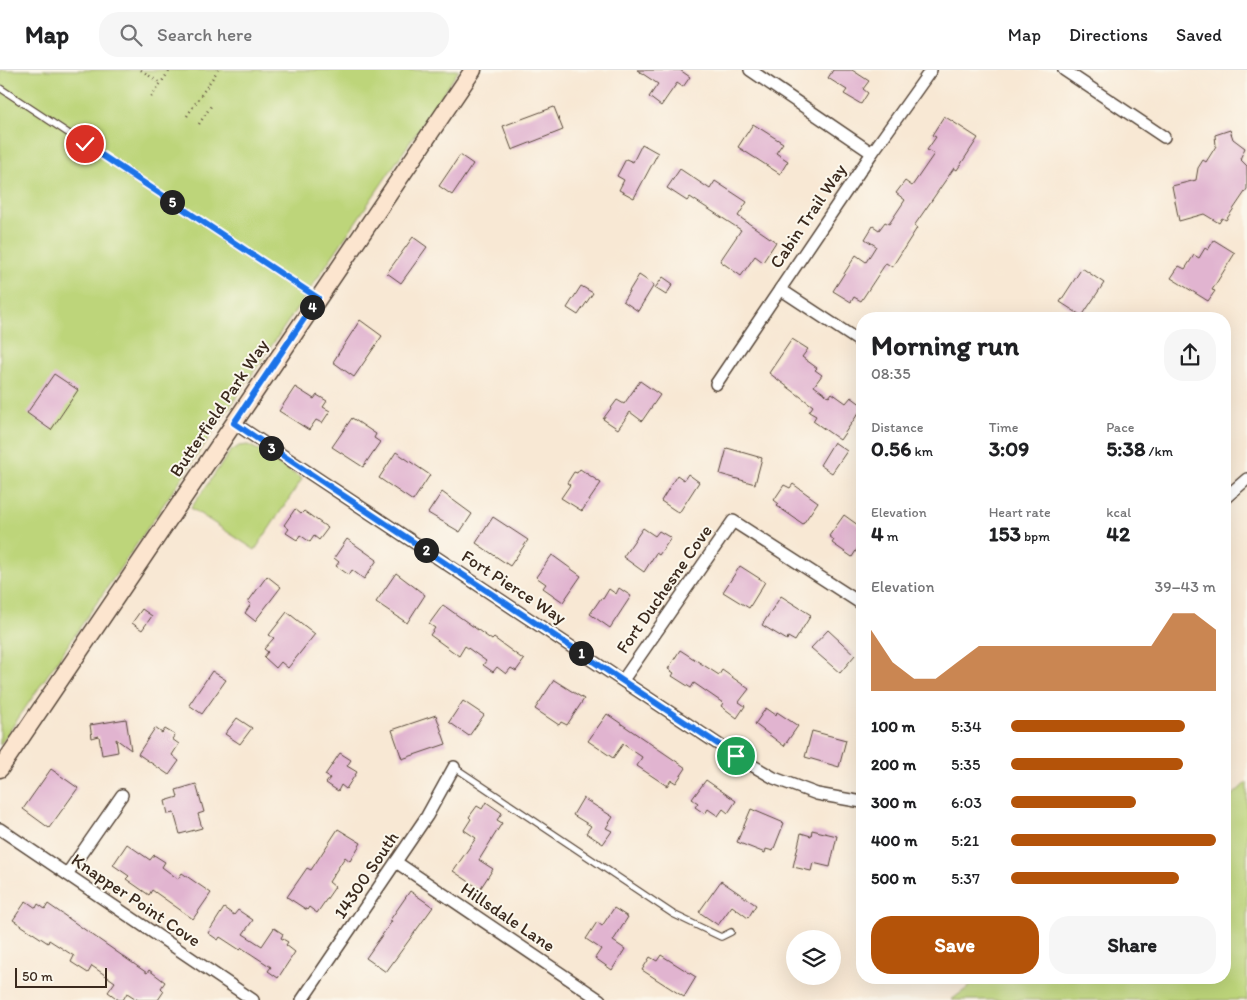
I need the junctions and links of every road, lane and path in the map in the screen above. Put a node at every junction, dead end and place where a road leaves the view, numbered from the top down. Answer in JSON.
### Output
{"nodes":[{"id":1,"x":141,"y":70,"type":"edge"},
{"id":2,"x":170,"y":70,"type":"edge"},
{"id":3,"x":218,"y":70,"type":"edge"},
{"id":4,"x":473,"y":70,"type":"edge"},
{"id":5,"x":750,"y":70,"type":"edge"},
{"id":6,"x":932,"y":70,"type":"edge"},
{"id":7,"x":1064,"y":70,"type":"edge"},
{"id":8,"x":161,"y":84,"type":"junction"},
{"id":9,"x":0,"y":88,"type":"edge"},
{"id":10,"x":151,"y":96,"type":"dead end"},
{"id":11,"x":211,"y":106,"type":"dead end"},
{"id":12,"x":187,"y":116,"type":"dead end"},
{"id":13,"x":199,"y":124,"type":"dead end"},
{"id":14,"x":1164,"y":136,"type":"dead end"},
{"id":15,"x":872,"y":153,"type":"junction"},
{"id":16,"x":780,"y":289,"type":"junction"},
{"id":17,"x":318,"y":298,"type":"junction"},
{"id":18,"x":856,"y":340,"type":"edge"},
{"id":19,"x":716,"y":384,"type":"dead end"},
{"id":20,"x":234,"y":423,"type":"junction"},
{"id":21,"x":1247,"y":479,"type":"edge"},
{"id":22,"x":1231,"y":493,"type":"edge"},
{"id":23,"x":856,"y":600,"type":"edge"},
{"id":24,"x":623,"y":680,"type":"junction"},
{"id":25,"x":454,"y":767,"type":"joint"},
{"id":26,"x":0,"y":769,"type":"edge"},
{"id":27,"x":122,"y":795,"type":"dead end"},
{"id":28,"x":856,"y":801,"type":"edge"},
{"id":29,"x":0,"y":829,"type":"edge"},
{"id":30,"x":396,"y":862,"type":"junction"},
{"id":31,"x":67,"y":874,"type":"junction"},
{"id":32,"x":731,"y":932,"type":"dead end"},
{"id":33,"x":253,"y":1000,"type":"edge"},
{"id":34,"x":302,"y":1000,"type":"edge"},
{"id":35,"x":600,"y":1000,"type":"edge"}],
"edges":[{"from":1,"to":8,"type":"path"},
{"from":2,"to":8,"type":"path"},
{"from":3,"to":12,"type":"path"},
{"from":4,"to":17,"type":"street","name":"Butterfield Park Way"},
{"from":5,"to":15,"type":"street"},
{"from":6,"to":15,"type":"street","name":"Cabin Trail Way"},
{"from":7,"to":14,"type":"street"},
{"from":8,"to":10,"type":"path"},
{"from":9,"to":17,"type":"lane"},
{"from":11,"to":13,"type":"path"},
{"from":15,"to":16,"type":"street","name":"Cabin Trail Way"},
{"from":16,"to":18,"type":"street"},
{"from":16,"to":19,"type":"street","name":"Cabin Trail Way"},
{"from":17,"to":20,"type":"street","name":"Butterfield Park Way"},
{"from":20,"to":24,"type":"street","name":"Fort Pierce Way"},
{"from":20,"to":26,"type":"street","name":"Butterfield Park Way"},
{"from":21,"to":22,"type":"street"},
{"from":23,"to":24,"type":"street","name":"Fort Duchesne Cove"},
{"from":24,"to":28,"type":"street","name":"Fort Pierce Way"},
{"from":25,"to":30,"type":"street","name":"14300 South"},
{"from":25,"to":32,"type":"lane"},
{"from":27,"to":31,"type":"street"},
{"from":29,"to":31,"type":"street","name":"Knapper Point Cove"},
{"from":30,"to":34,"type":"street","name":"14300 South"},
{"from":30,"to":35,"type":"street","name":"Hillsdale Lane"},
{"from":31,"to":33,"type":"street","name":"Knapper Point Cove"}]}
